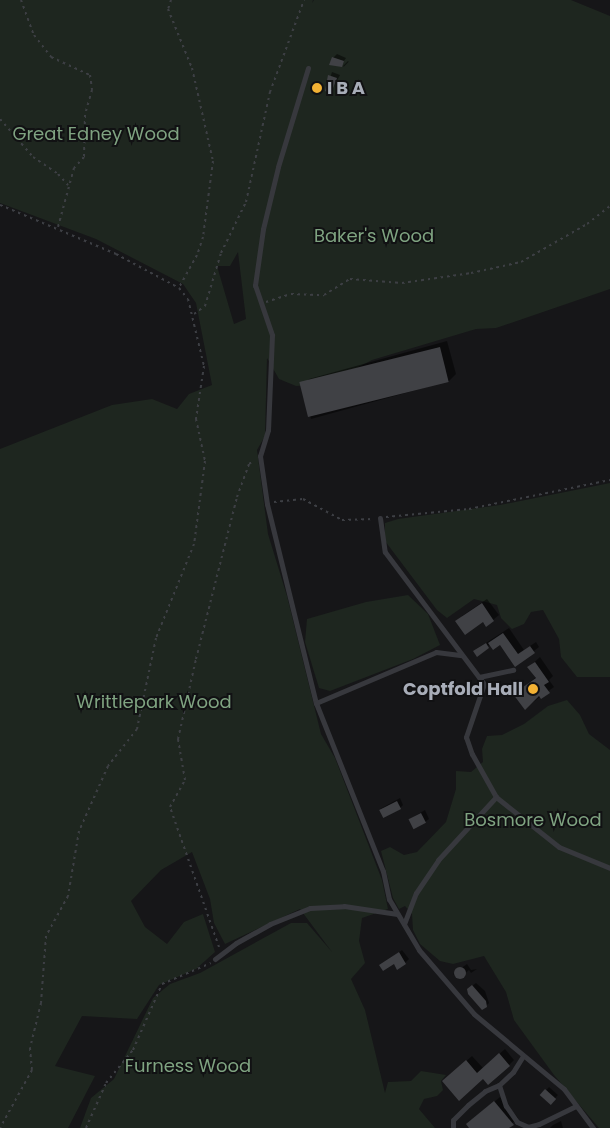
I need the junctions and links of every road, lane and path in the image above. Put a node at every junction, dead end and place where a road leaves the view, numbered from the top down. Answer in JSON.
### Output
{"nodes":[{"id":1,"x":21,"y":0,"type":"edge"},
{"id":2,"x":171,"y":0,"type":"edge"},
{"id":3,"x":304,"y":0,"type":"edge"},
{"id":4,"x":308,"y":68,"type":"dead end"},
{"id":5,"x":0,"y":118,"type":"edge"},
{"id":6,"x":68,"y":185,"type":"junction"},
{"id":7,"x":0,"y":205,"type":"edge"},
{"id":8,"x":610,"y":206,"type":"edge"},
{"id":9,"x":58,"y":228,"type":"junction"},
{"id":10,"x":179,"y":288,"type":"junction"},
{"id":11,"x":262,"y":303,"type":"junction"},
{"id":12,"x":194,"y":314,"type":"junction"},
{"id":13,"x":260,"y":456,"type":"junction"},
{"id":14,"x":610,"y":480,"type":"edge"},
{"id":15,"x":267,"y":504,"type":"junction"},
{"id":16,"x":380,"y":518,"type":"junction"},
{"id":17,"x":464,"y":655,"type":"junction"},
{"id":18,"x":513,"y":670,"type":"dead end"},
{"id":19,"x":479,"y":677,"type":"junction"},
{"id":20,"x":316,"y":703,"type":"junction"},
{"id":21,"x":496,"y":797,"type":"junction"},
{"id":22,"x":610,"y":868,"type":"edge"},
{"id":23,"x":397,"y":914,"type":"junction"},
{"id":24,"x":404,"y":924,"type":"junction"},
{"id":25,"x":222,"y":954,"type":"junction"},
{"id":26,"x":215,"y":959,"type":"joint"},
{"id":27,"x":523,"y":1056,"type":"junction"},
{"id":28,"x":499,"y":1085,"type":"junction"},
{"id":29,"x":576,"y":1106,"type":"junction"},
{"id":30,"x":523,"y":1126,"type":"edge"},
{"id":31,"x":0,"y":1128,"type":"edge"},
{"id":32,"x":86,"y":1128,"type":"edge"},
{"id":33,"x":453,"y":1128,"type":"edge"},
{"id":34,"x":593,"y":1128,"type":"edge"}],
"edges":[{"from":1,"to":6,"type":"path"},
{"from":2,"to":10,"type":"path"},
{"from":3,"to":12,"type":"path"},
{"from":4,"to":11,"type":"lane"},
{"from":5,"to":6,"type":"path"},
{"from":6,"to":9,"type":"path"},
{"from":7,"to":9,"type":"path"},
{"from":8,"to":11,"type":"path"},
{"from":9,"to":10,"type":"path"},
{"from":10,"to":12,"type":"path"},
{"from":11,"to":13,"type":"lane"},
{"from":12,"to":31,"type":"path"},
{"from":13,"to":15,"type":"lane"},
{"from":13,"to":25,"type":"path"},
{"from":14,"to":16,"type":"path"},
{"from":15,"to":16,"type":"path"},
{"from":15,"to":20,"type":"lane"},
{"from":16,"to":17,"type":"lane"},
{"from":17,"to":19,"type":"lane"},
{"from":17,"to":20,"type":"lane"},
{"from":18,"to":19,"type":"lane"},
{"from":19,"to":21,"type":"lane"},
{"from":20,"to":23,"type":"lane"},
{"from":21,"to":22,"type":"lane"},
{"from":21,"to":24,"type":"lane"},
{"from":23,"to":24,"type":"lane"},
{"from":23,"to":25,"type":"lane"},
{"from":24,"to":27,"type":"lane"},
{"from":25,"to":26,"type":"lane"},
{"from":26,"to":32,"type":"path"},
{"from":27,"to":28,"type":"lane"},
{"from":27,"to":29,"type":"lane"},
{"from":28,"to":30,"type":"lane"},
{"from":28,"to":33,"type":"lane"},
{"from":29,"to":30,"type":"lane"},
{"from":29,"to":34,"type":"lane"}]}
